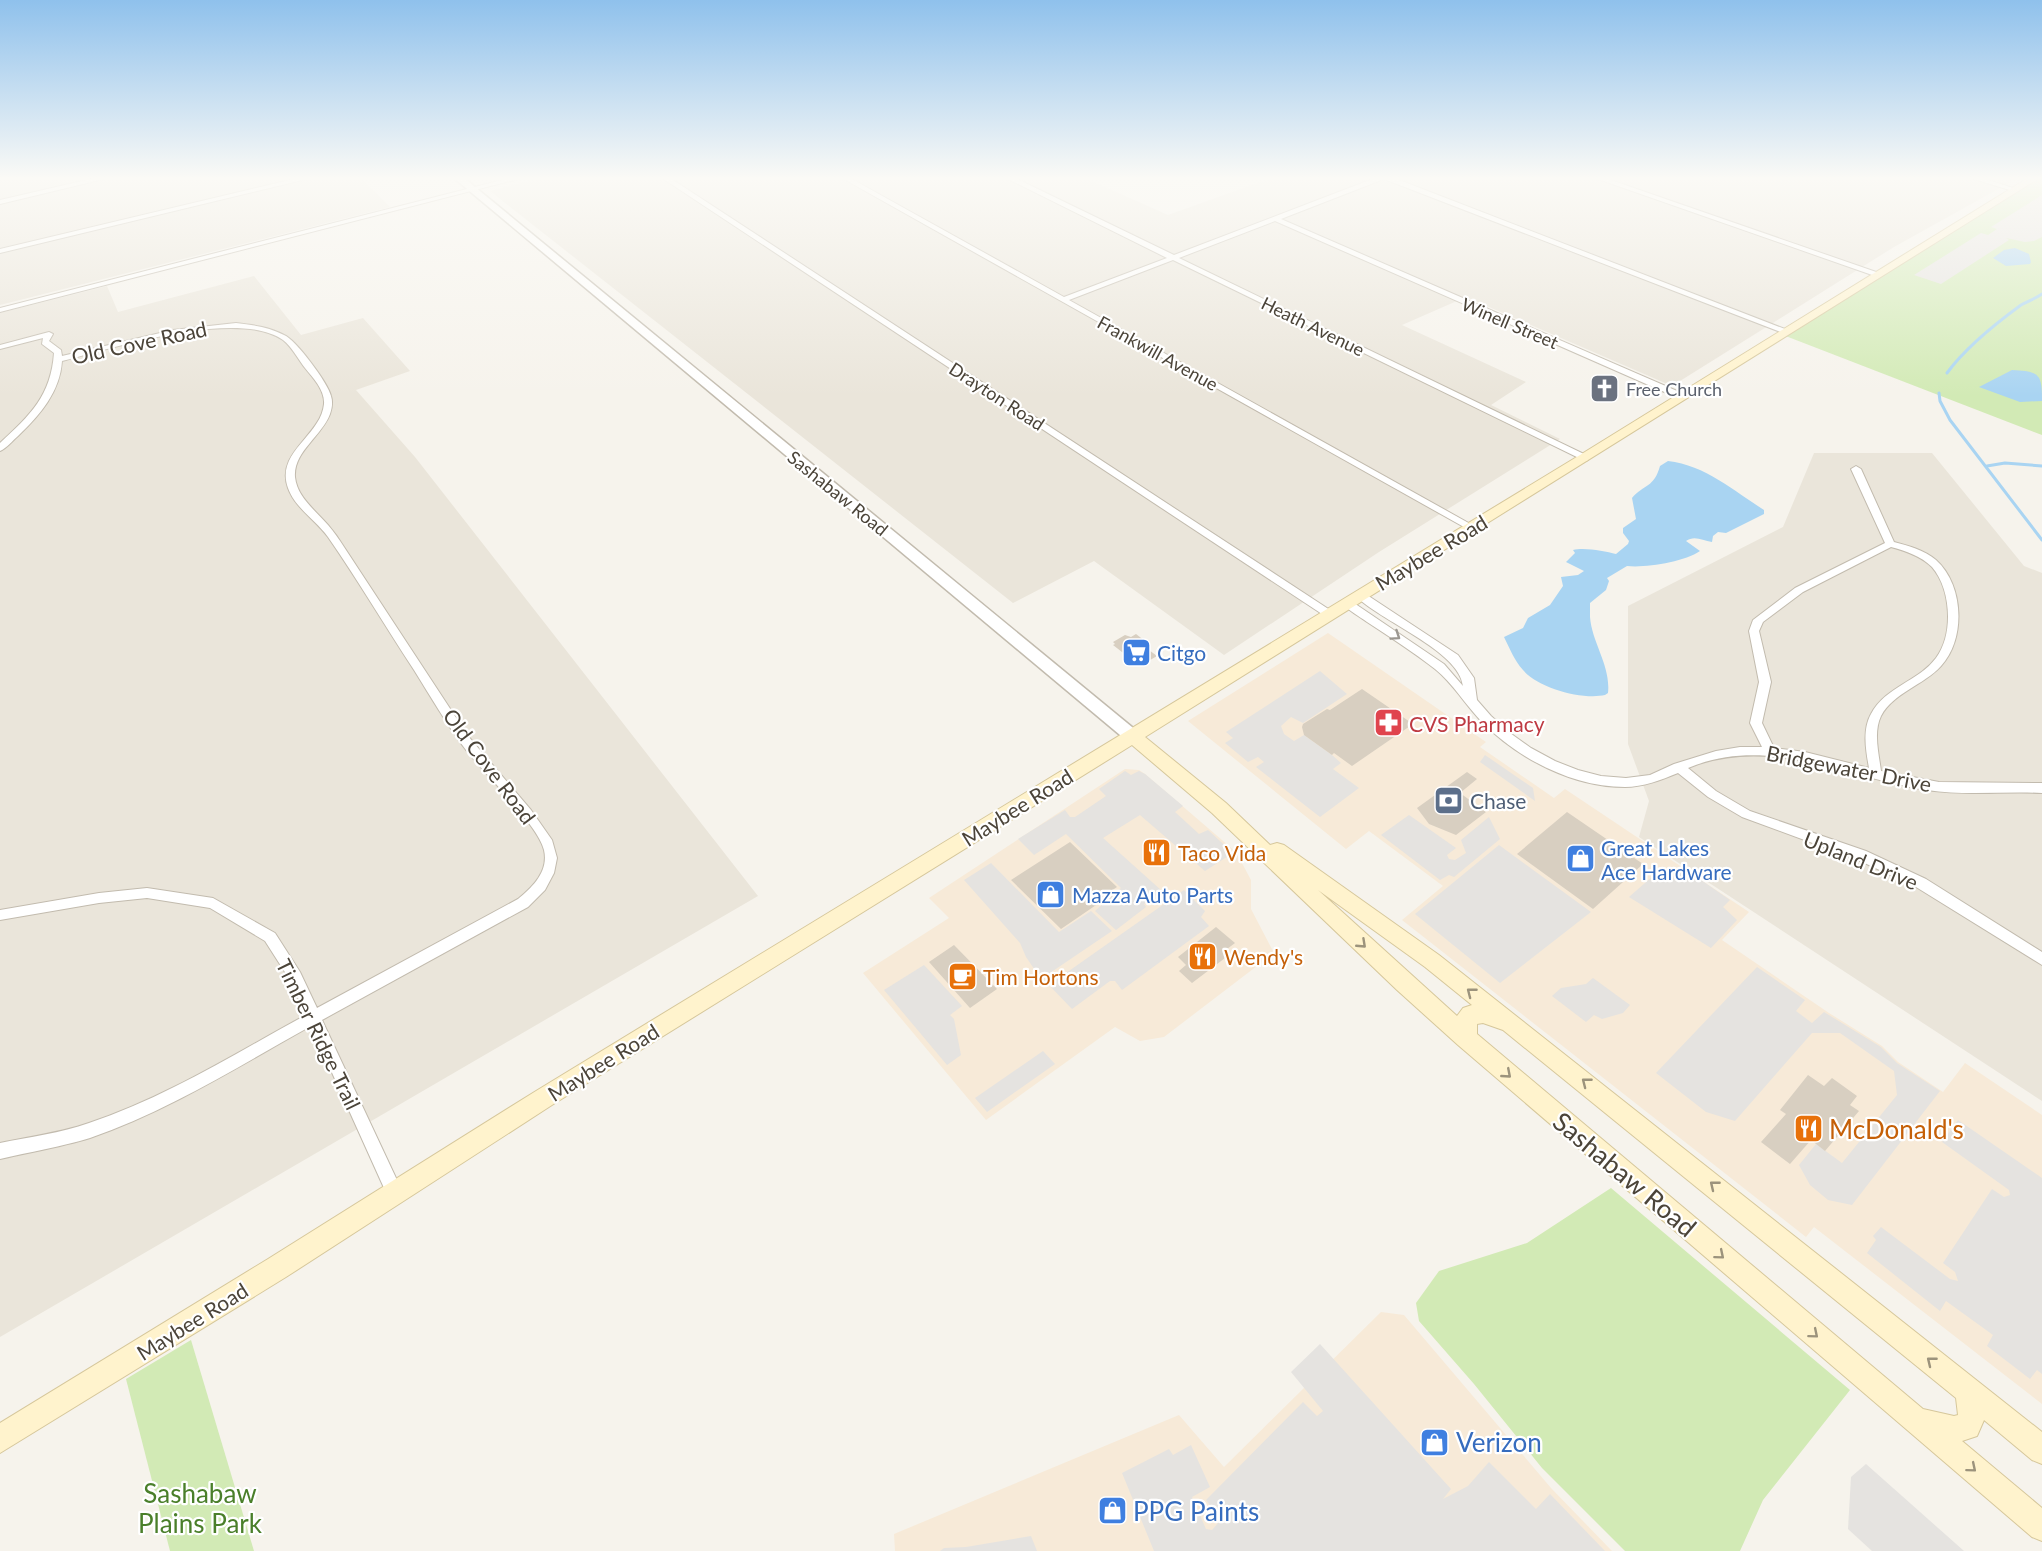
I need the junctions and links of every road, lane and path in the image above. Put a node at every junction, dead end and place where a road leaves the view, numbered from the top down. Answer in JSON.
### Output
{"nodes":[{"id":1,"x":233,"y":250,"type":"edge"},
{"id":2,"x":545,"y":250,"type":"edge"},
{"id":3,"x":775,"y":250,"type":"edge"},
{"id":4,"x":974,"y":250,"type":"edge"},
{"id":5,"x":1158,"y":250,"type":"edge"},
{"id":6,"x":1190,"y":250,"type":"edge"},
{"id":7,"x":1347,"y":250,"type":"edge"},
{"id":8,"x":1576,"y":250,"type":"edge"},
{"id":9,"x":1809,"y":250,"type":"edge"},
{"id":10,"x":1917,"y":250,"type":"edge"},
{"id":11,"x":1172,"y":257,"type":"junction"},
{"id":12,"x":1878,"y":274,"type":"junction"},
{"id":13,"x":1063,"y":300,"type":"junction"},
{"id":14,"x":0,"y":309,"type":"edge"},
{"id":15,"x":1786,"y":331,"type":"junction"},
{"id":16,"x":0,"y":347,"type":"edge"},
{"id":17,"x":58,"y":359,"type":"junction"},
{"id":18,"x":1681,"y":396,"type":"junction"},
{"id":19,"x":0,"y":448,"type":"edge"},
{"id":20,"x":1585,"y":458,"type":"junction"},
{"id":21,"x":1856,"y":469,"type":"dead end"},
{"id":22,"x":1471,"y":528,"type":"junction"},
{"id":23,"x":1890,"y":544,"type":"junction"},
{"id":24,"x":1360,"y":596,"type":"junction"},
{"id":25,"x":1347,"y":603,"type":"junction"},
{"id":26,"x":1329,"y":614,"type":"junction"},
{"id":27,"x":1440,"y":647,"type":"junction"},
{"id":28,"x":1425,"y":655,"type":"junction"},
{"id":29,"x":1471,"y":701,"type":"junction"},
{"id":30,"x":1132,"y":736,"type":"junction"},
{"id":31,"x":1770,"y":751,"type":"junction"},
{"id":32,"x":1678,"y":767,"type":"junction"},
{"id":33,"x":1876,"y":774,"type":"junction"},
{"id":34,"x":2042,"y":788,"type":"edge"},
{"id":35,"x":1219,"y":808,"type":"junction"},
{"id":36,"x":0,"y":915,"type":"edge"},
{"id":37,"x":2042,"y":959,"type":"edge"},
{"id":38,"x":314,"y":1017,"type":"junction"},
{"id":39,"x":1517,"y":1028,"type":"junction"},
{"id":40,"x":1466,"y":1038,"type":"junction"},
{"id":41,"x":0,"y":1150,"type":"edge"},
{"id":42,"x":395,"y":1193,"type":"junction"},
{"id":43,"x":1967,"y":1390,"type":"junction"},
{"id":44,"x":1911,"y":1416,"type":"junction"},
{"id":45,"x":0,"y":1439,"type":"edge"},
{"id":46,"x":2042,"y":1450,"type":"edge"},
{"id":47,"x":2042,"y":1527,"type":"edge"}],
"edges":[{"from":1,"to":14,"type":"street"},
{"from":2,"to":30,"type":"street","name":"Sashabaw Road"},
{"from":3,"to":26,"type":"street","name":"Drayton Road"},
{"from":4,"to":13,"type":"street","name":"Frankwill Avenue"},
{"from":5,"to":11,"type":"street","name":"Heath Avenue"},
{"from":6,"to":11,"type":"street"},
{"from":7,"to":18,"type":"street","name":"Winell Street"},
{"from":8,"to":15,"type":"street"},
{"from":9,"to":12,"type":"street"},
{"from":10,"to":12,"type":"main road","name":"Maybee Road"},
{"from":11,"to":13,"type":"street"},
{"from":11,"to":20,"type":"street","name":"Heath Avenue"},
{"from":12,"to":15,"type":"main road","name":"Maybee Road"},
{"from":13,"to":22,"type":"street","name":"Frankwill Avenue"},
{"from":15,"to":18,"type":"main road","name":"Maybee Road"},
{"from":16,"to":17,"type":"street"},
{"from":17,"to":19,"type":"street"},
{"from":17,"to":38,"type":"street","name":"Old Cove Road"},
{"from":18,"to":20,"type":"main road","name":"Maybee Road"},
{"from":20,"to":22,"type":"main road","name":"Maybee Road"},
{"from":21,"to":23,"type":"street"},
{"from":22,"to":24,"type":"main road","name":"Maybee Road"},
{"from":23,"to":31,"type":"street"},
{"from":23,"to":33,"type":"street"},
{"from":24,"to":25,"type":"main road","name":"Maybee Road"},
{"from":24,"to":27,"type":"street","name":"Bridgewater Drive"},
{"from":25,"to":26,"type":"main road","name":"Maybee Road"},
{"from":25,"to":28,"type":"street","name":"Bridgewater Drive","one_way":true},
{"from":26,"to":30,"type":"main road","name":"Maybee Road"},
{"from":27,"to":28,"type":"street"},
{"from":27,"to":29,"type":"street","name":"Bridgewater Drive"},
{"from":28,"to":29,"type":"street","name":"Bridgewater Drive"},
{"from":29,"to":32,"type":"street","name":"Bridgewater Drive"},
{"from":30,"to":35,"type":"main road","name":"Sashabaw Road"},
{"from":30,"to":42,"type":"main road","name":"Maybee Road"},
{"from":31,"to":32,"type":"street","name":"Bridgewater Drive"},
{"from":31,"to":33,"type":"street","name":"Bridgewater Drive"},
{"from":32,"to":37,"type":"street","name":"Upland Drive"},
{"from":33,"to":34,"type":"street","name":"Bridgewater Drive"},
{"from":39,"to":35,"type":"main road","name":"Sashabaw Road","one_way":true},
{"from":35,"to":40,"type":"main road","name":"Sashabaw Road","one_way":true},
{"from":36,"to":38,"type":"street","name":"Timber Ridge Trail"},
{"from":38,"to":41,"type":"street","name":"Old Cove Road"},
{"from":38,"to":42,"type":"street","name":"Timber Ridge Trail"},
{"from":39,"to":40,"type":"main road"},
{"from":43,"to":39,"type":"main road","name":"Sashabaw Road","one_way":true},
{"from":40,"to":44,"type":"main road","name":"Sashabaw Road","one_way":true},
{"from":42,"to":45,"type":"main road","name":"Maybee Road"},
{"from":43,"to":44,"type":"main road"},
{"from":43,"to":46,"type":"main road","name":"Sashabaw Road"},
{"from":44,"to":47,"type":"main road","name":"Sashabaw Road","one_way":true}]}
